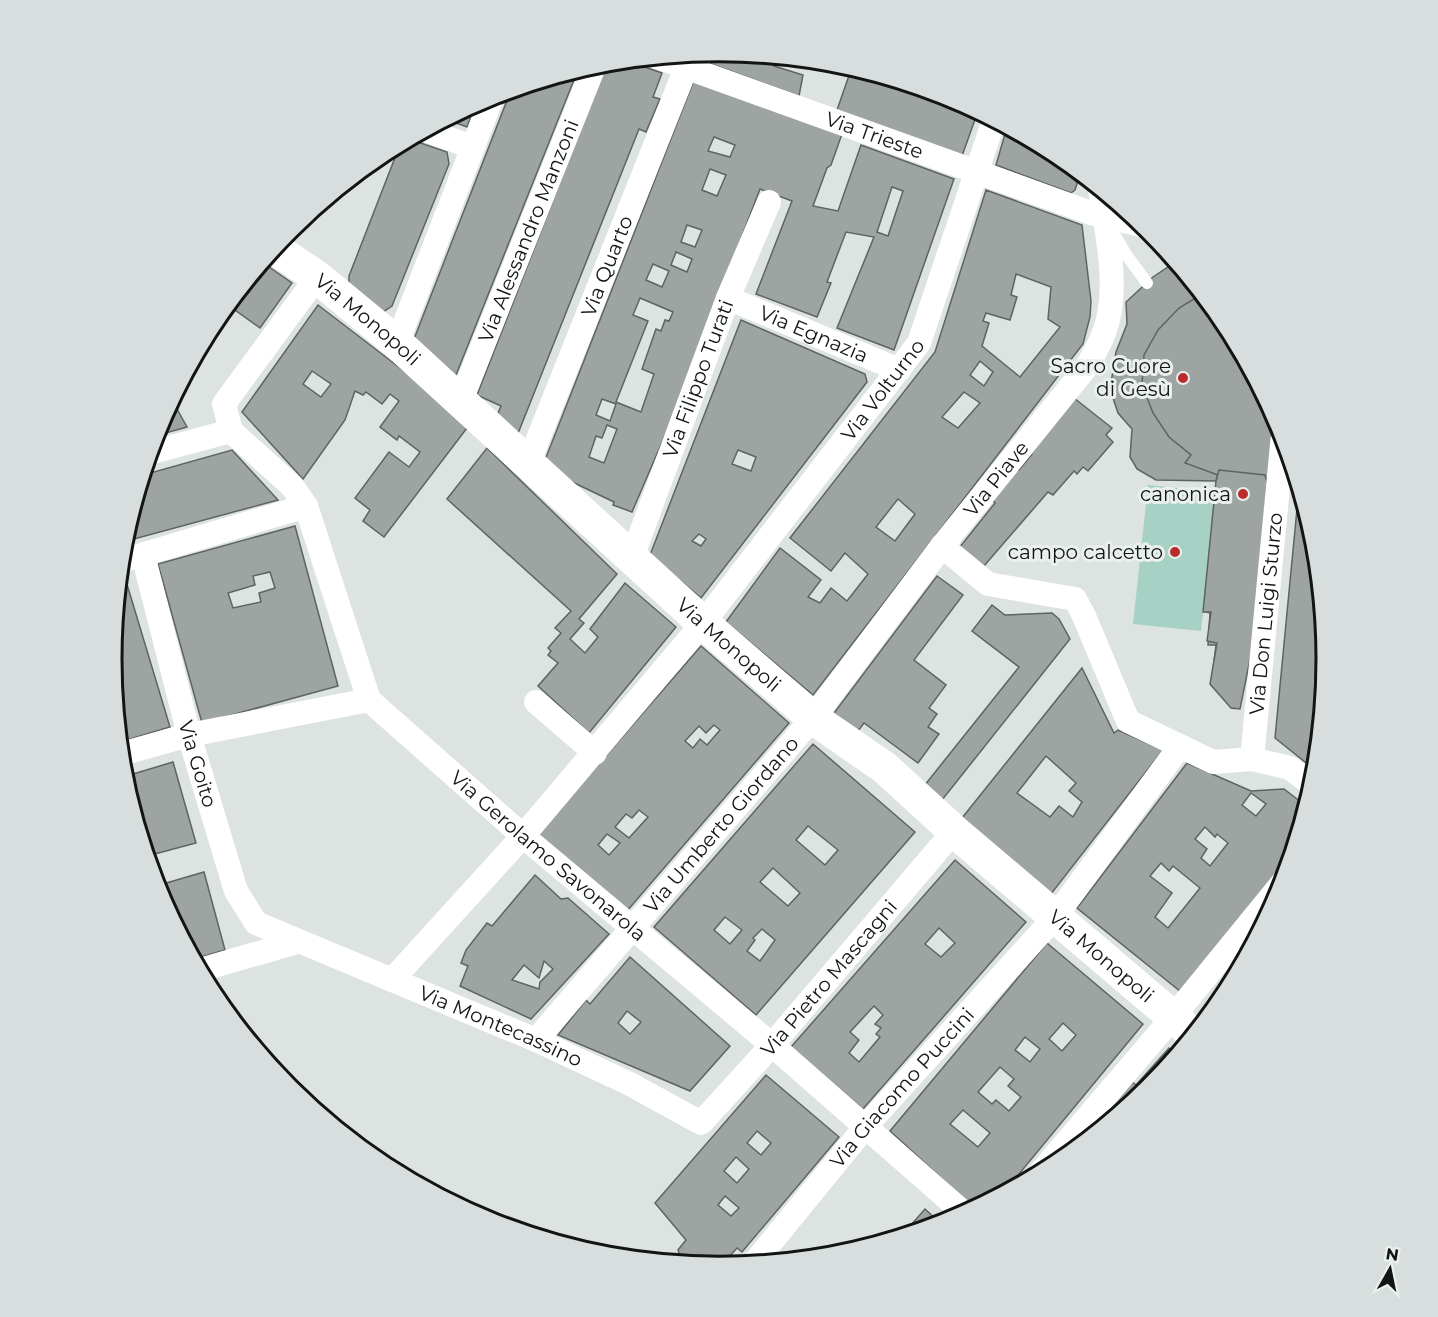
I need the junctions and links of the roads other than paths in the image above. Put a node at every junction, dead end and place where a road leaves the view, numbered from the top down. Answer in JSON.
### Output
{"nodes":[{"id":1,"x":674,"y":64,"type":"edge"},
{"id":2,"x":686,"y":68,"type":"junction"},
{"id":3,"x":590,"y":76,"type":"edge"},
{"id":4,"x":488,"y":109,"type":"edge"},
{"id":5,"x":991,"y":127,"type":"edge"},
{"id":6,"x":435,"y":133,"type":"edge"},
{"id":7,"x":472,"y":147,"type":"junction"},
{"id":8,"x":976,"y":172,"type":"junction"},
{"id":9,"x":1099,"y":199,"type":"edge"},
{"id":10,"x":769,"y":202,"type":"dead end"},
{"id":11,"x":1097,"y":214,"type":"junction"},
{"id":12,"x":1125,"y":221,"type":"edge"},
{"id":13,"x":281,"y":253,"type":"edge"},
{"id":14,"x":317,"y":277,"type":"junction"},
{"id":15,"x":1147,"y":283,"type":"dead end"},
{"id":16,"x":728,"y":298,"type":"junction"},
{"id":17,"x":397,"y":343,"type":"junction"},
{"id":18,"x":899,"y":370,"type":"junction"},
{"id":19,"x":461,"y":400,"type":"junction"},
{"id":20,"x":231,"y":431,"type":"junction"},
{"id":21,"x":160,"y":450,"type":"edge"},
{"id":22,"x":1281,"y":458,"type":"edge"},
{"id":23,"x":528,"y":464,"type":"junction"},
{"id":24,"x":306,"y":506,"type":"junction"},
{"id":25,"x":942,"y":546,"type":"junction"},
{"id":26,"x":632,"y":557,"type":"junction"},
{"id":27,"x":132,"y":558,"type":"edge"},
{"id":28,"x":703,"y":623,"type":"junction"},
{"id":29,"x":369,"y":700,"type":"junction"},
{"id":30,"x":536,"y":702,"type":"dead end"},
{"id":31,"x":813,"y":718,"type":"junction"},
{"id":32,"x":189,"y":735,"type":"junction"},
{"id":33,"x":1180,"y":746,"type":"junction"},
{"id":34,"x":129,"y":752,"type":"edge"},
{"id":35,"x":595,"y":753,"type":"junction"},
{"id":36,"x":1252,"y":759,"type":"junction"},
{"id":37,"x":1304,"y":778,"type":"edge"},
{"id":38,"x":954,"y":831,"type":"junction"},
{"id":39,"x":523,"y":836,"type":"junction"},
{"id":40,"x":1055,"y":917,"type":"junction"},
{"id":41,"x":1253,"y":925,"type":"edge"},
{"id":42,"x":632,"y":929,"type":"junction"},
{"id":43,"x":297,"y":942,"type":"junction"},
{"id":44,"x":209,"y":967,"type":"edge"},
{"id":45,"x":392,"y":980,"type":"junction"},
{"id":46,"x":1183,"y":1025,"type":"edge"},
{"id":47,"x":536,"y":1040,"type":"junction"},
{"id":48,"x":772,"y":1045,"type":"junction"},
{"id":49,"x":701,"y":1124,"type":"joint"},
{"id":50,"x":866,"y":1126,"type":"junction"},
{"id":51,"x":1074,"y":1138,"type":"edge"},
{"id":52,"x":956,"y":1206,"type":"edge"},
{"id":53,"x":762,"y":1254,"type":"edge"}],
"edges":[{"from":1,"to":2,"type":"street","name":"Via Trieste"},
{"from":2,"to":8,"type":"street","name":"Via Trieste"},
{"from":2,"to":23,"type":"street","name":"Via Quarto"},
{"from":3,"to":19,"type":"street","name":"Via Alessandro Manzoni"},
{"from":4,"to":7,"type":"street"},
{"from":5,"to":8,"type":"street","name":"Via Volturno"},
{"from":6,"to":7,"type":"street"},
{"from":7,"to":17,"type":"street"},
{"from":8,"to":11,"type":"street","name":"Via Trieste"},
{"from":8,"to":18,"type":"street","name":"Via Volturno"},
{"from":9,"to":11,"type":"street","name":"Via Piave"},
{"from":10,"to":16,"type":"street","name":"Via Filippo Turati"},
{"from":11,"to":12,"type":"street","name":"Via Trieste"},
{"from":11,"to":15,"type":"lane"},
{"from":11,"to":25,"type":"street","name":"Via Piave"},
{"from":13,"to":14,"type":"street","name":"Via Monopoli"},
{"from":14,"to":17,"type":"street","name":"Via Monopoli"},
{"from":14,"to":20,"type":"street"},
{"from":16,"to":18,"type":"street","name":"Via Egnazia"},
{"from":16,"to":26,"type":"street","name":"Via Filippo Turati"},
{"from":17,"to":19,"type":"street","name":"Via Monopoli"},
{"from":18,"to":28,"type":"street","name":"Via Volturno"},
{"from":19,"to":23,"type":"street","name":"Via Monopoli"},
{"from":20,"to":21,"type":"street"},
{"from":20,"to":24,"type":"street"},
{"from":22,"to":36,"type":"street","name":"Via Don Luigi Sturzo"},
{"from":23,"to":26,"type":"street","name":"Via Monopoli"},
{"from":24,"to":27,"type":"street"},
{"from":24,"to":29,"type":"street"},
{"from":25,"to":31,"type":"street","name":"Via Piave"},
{"from":25,"to":33,"type":"street"},
{"from":26,"to":28,"type":"street","name":"Via Monopoli"},
{"from":27,"to":32,"type":"street","name":"Via Goito"},
{"from":28,"to":31,"type":"street","name":"Via Monopoli"},
{"from":28,"to":35,"type":"street","name":"Via Volturno"},
{"from":29,"to":32,"type":"street"},
{"from":29,"to":39,"type":"street","name":"Via Gerolamo Savonarola"},
{"from":30,"to":35,"type":"street"},
{"from":31,"to":38,"type":"street","name":"Via Monopoli"},
{"from":31,"to":42,"type":"street","name":"Via Umberto Giordano"},
{"from":32,"to":34,"type":"street"},
{"from":32,"to":43,"type":"street","name":"Via Goito"},
{"from":33,"to":36,"type":"street"},
{"from":33,"to":40,"type":"street","name":"Via Giacomo Puccini"},
{"from":35,"to":39,"type":"street","name":"Via Volturno"},
{"from":36,"to":37,"type":"street"},
{"from":38,"to":40,"type":"street","name":"Via Monopoli"},
{"from":38,"to":48,"type":"street","name":"Via Pietro Mascagni"},
{"from":39,"to":42,"type":"street","name":"Via Gerolamo Savonarola"},
{"from":39,"to":45,"type":"street","name":"Via Volturno"},
{"from":40,"to":46,"type":"street","name":"Via Monopoli"},
{"from":40,"to":50,"type":"street","name":"Via Giacomo Puccini"},
{"from":41,"to":46,"type":"street"},
{"from":42,"to":47,"type":"street","name":"Via Umberto Giordano"},
{"from":42,"to":48,"type":"street","name":"Via Gerolamo Savonarola"},
{"from":43,"to":44,"type":"street"},
{"from":43,"to":45,"type":"street","name":"Via Montecassino"},
{"from":45,"to":47,"type":"street","name":"Via Montecassino"},
{"from":46,"to":51,"type":"street"},
{"from":47,"to":49,"type":"street","name":"Via Montecassino"},
{"from":48,"to":49,"type":"street","name":"Via Pietro Mascagni"},
{"from":48,"to":50,"type":"street","name":"Via Gerolamo Savonarola"},
{"from":50,"to":52,"type":"street","name":"Via Gerolamo Savonarola"},
{"from":50,"to":53,"type":"street","name":"Via Giacomo Puccini"}]}
